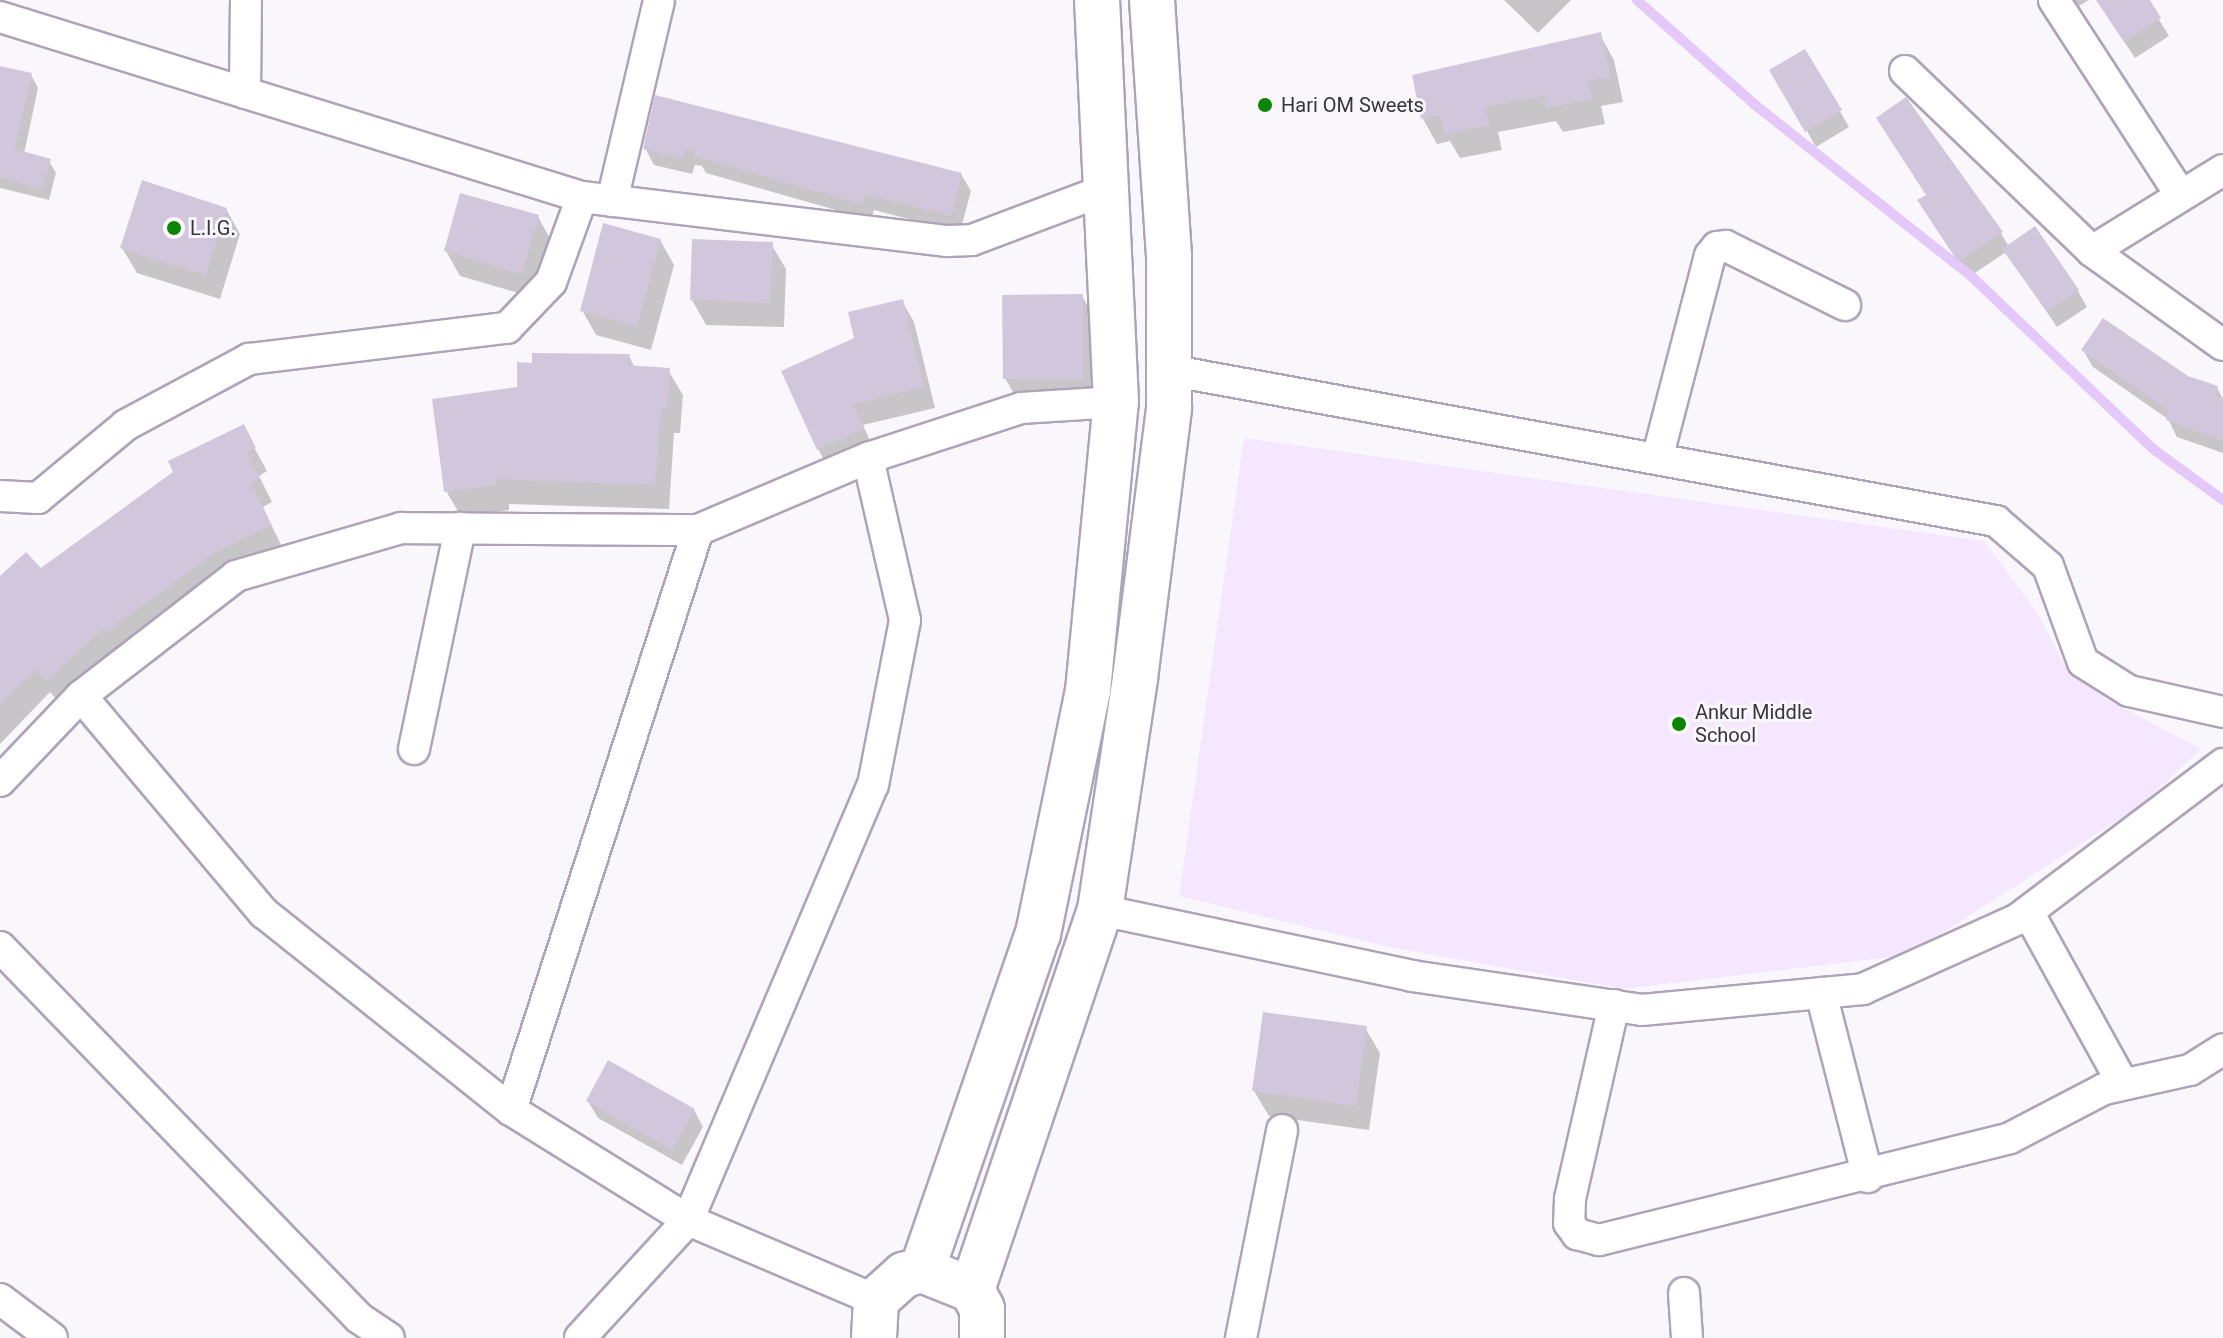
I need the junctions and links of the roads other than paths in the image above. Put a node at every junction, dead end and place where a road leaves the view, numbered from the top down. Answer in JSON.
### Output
{"nodes":[{"id":1,"x":246,"y":0,"type":"edge"},
{"id":2,"x":659,"y":0,"type":"edge"},
{"id":3,"x":1097,"y":0,"type":"edge"},
{"id":4,"x":1152,"y":0,"type":"edge"},
{"id":5,"x":2054,"y":0,"type":"edge"},
{"id":6,"x":0,"y":17,"type":"edge"},
{"id":7,"x":1905,"y":71,"type":"dead end"},
{"id":8,"x":245,"y":93,"type":"junction"},
{"id":9,"x":2223,"y":170,"type":"edge"},
{"id":10,"x":1108,"y":189,"type":"junction"},
{"id":11,"x":2180,"y":194,"type":"junction"},
{"id":12,"x":582,"y":197,"type":"junction"},
{"id":13,"x":612,"y":201,"type":"junction"},
{"id":14,"x":2092,"y":251,"type":"junction"},
{"id":15,"x":1845,"y":305,"type":"dead end"},
{"id":16,"x":2223,"y":345,"type":"edge"},
{"id":17,"x":1168,"y":370,"type":"junction"},
{"id":18,"x":1116,"y":402,"type":"junction"},
{"id":19,"x":868,"y":458,"type":"junction"},
{"id":20,"x":1657,"y":459,"type":"junction"},
{"id":21,"x":0,"y":496,"type":"edge"},
{"id":22,"x":460,"y":528,"type":"junction"},
{"id":23,"x":698,"y":530,"type":"junction"},
{"id":24,"x":81,"y":696,"type":"junction"},
{"id":25,"x":2223,"y":712,"type":"edge"},
{"id":26,"x":414,"y":749,"type":"dead end"},
{"id":27,"x":2223,"y":764,"type":"edge"},
{"id":28,"x":0,"y":781,"type":"edge"},
{"id":29,"x":1100,"y":910,"type":"junction"},
{"id":30,"x":2028,"y":912,"type":"junction"},
{"id":31,"x":0,"y":947,"type":"edge"},
{"id":32,"x":1821,"y":993,"type":"junction"},
{"id":33,"x":1614,"y":1005,"type":"junction"},
{"id":34,"x":2223,"y":1049,"type":"edge"},
{"id":35,"x":2122,"y":1082,"type":"junction"},
{"id":36,"x":511,"y":1110,"type":"junction"},
{"id":37,"x":1282,"y":1130,"type":"dead end"},
{"id":38,"x":1868,"y":1177,"type":"junction"},
{"id":39,"x":688,"y":1220,"type":"junction"},
{"id":40,"x":922,"y":1270,"type":"junction"},
{"id":41,"x":972,"y":1290,"type":"junction"},
{"id":42,"x":1684,"y":1293,"type":"dead end"},
{"id":43,"x":0,"y":1299,"type":"edge"},
{"id":44,"x":875,"y":1319,"type":"edge"},
{"id":45,"x":52,"y":1338,"type":"edge"},
{"id":46,"x":389,"y":1338,"type":"edge"},
{"id":47,"x":580,"y":1338,"type":"edge"},
{"id":48,"x":982,"y":1338,"type":"edge"},
{"id":49,"x":1241,"y":1338,"type":"edge"},
{"id":50,"x":1687,"y":1338,"type":"edge"}],
"edges":[{"from":1,"to":8,"type":"street"},
{"from":2,"to":13,"type":"street"},
{"from":3,"to":10,"type":"street"},
{"from":4,"to":17,"type":"street"},
{"from":5,"to":11,"type":"street"},
{"from":6,"to":8,"type":"street"},
{"from":7,"to":14,"type":"street"},
{"from":8,"to":12,"type":"street"},
{"from":9,"to":11,"type":"street"},
{"from":10,"to":13,"type":"street"},
{"from":10,"to":18,"type":"street"},
{"from":11,"to":14,"type":"street"},
{"from":12,"to":13,"type":"street"},
{"from":12,"to":21,"type":"street"},
{"from":14,"to":16,"type":"street"},
{"from":15,"to":20,"type":"street"},
{"from":17,"to":20,"type":"street"},
{"from":17,"to":29,"type":"street"},
{"from":18,"to":19,"type":"street"},
{"from":18,"to":40,"type":"street"},
{"from":19,"to":23,"type":"street"},
{"from":19,"to":39,"type":"street"},
{"from":20,"to":25,"type":"street"},
{"from":22,"to":23,"type":"street"},
{"from":22,"to":24,"type":"street"},
{"from":22,"to":26,"type":"street"},
{"from":23,"to":36,"type":"street"},
{"from":24,"to":28,"type":"street"},
{"from":24,"to":36,"type":"street"},
{"from":27,"to":30,"type":"street"},
{"from":29,"to":33,"type":"street"},
{"from":29,"to":41,"type":"street"},
{"from":30,"to":32,"type":"street"},
{"from":30,"to":35,"type":"street"},
{"from":31,"to":46,"type":"street"},
{"from":32,"to":33,"type":"street"},
{"from":32,"to":38,"type":"street"},
{"from":33,"to":38,"type":"street"},
{"from":34,"to":35,"type":"street"},
{"from":35,"to":38,"type":"street"},
{"from":36,"to":39,"type":"street"},
{"from":37,"to":49,"type":"street"},
{"from":39,"to":44,"type":"street"},
{"from":39,"to":47,"type":"street"},
{"from":40,"to":41,"type":"street"},
{"from":40,"to":44,"type":"street"},
{"from":41,"to":48,"type":"street"},
{"from":42,"to":50,"type":"street"},
{"from":43,"to":45,"type":"street"}]}
